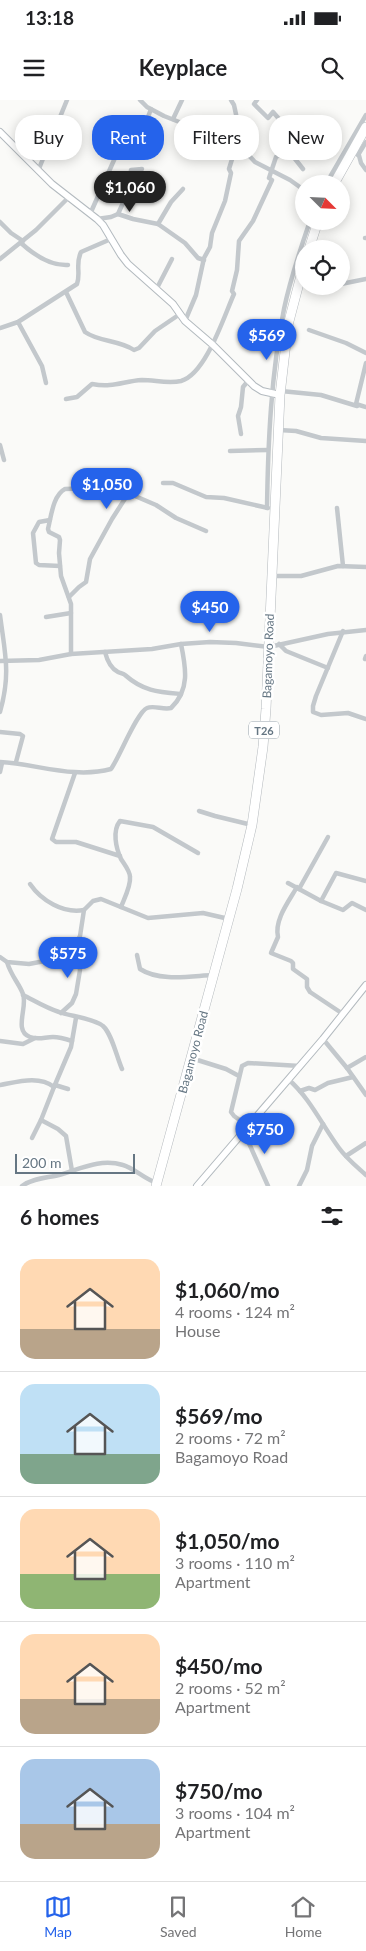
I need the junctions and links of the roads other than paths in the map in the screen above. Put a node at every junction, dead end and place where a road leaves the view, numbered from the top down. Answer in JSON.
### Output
{"nodes":[{"id":1,"x":67,"y":100,"type":"edge"},
{"id":2,"x":140,"y":100,"type":"edge"},
{"id":3,"x":182,"y":100,"type":"edge"},
{"id":4,"x":231,"y":100,"type":"edge"},
{"id":5,"x":257,"y":100,"type":"edge"},
{"id":6,"x":151,"y":109,"type":"junction"},
{"id":7,"x":236,"y":115,"type":"edge"},
{"id":8,"x":366,"y":115,"type":"edge"},
{"id":9,"x":269,"y":117,"type":"edge"},
{"id":10,"x":173,"y":119,"type":"joint"},
{"id":11,"x":366,"y":127,"type":"edge"},
{"id":12,"x":0,"y":132,"type":"edge"},
{"id":13,"x":366,"y":142,"type":"edge"},
{"id":14,"x":356,"y":144,"type":"junction"},
{"id":15,"x":358,"y":155,"type":"junction"},
{"id":16,"x":232,"y":160,"type":"edge"},
{"id":17,"x":252,"y":160,"type":"edge"},
{"id":18,"x":275,"y":160,"type":"edge"},
{"id":19,"x":296,"y":160,"type":"edge"},
{"id":20,"x":142,"y":169,"type":"dead end"},
{"id":21,"x":303,"y":169,"type":"dead end"},
{"id":22,"x":366,"y":170,"type":"edge"},
{"id":23,"x":38,"y":171,"type":"junction"},
{"id":24,"x":270,"y":171,"type":"junction"},
{"id":25,"x":331,"y":175,"type":"edge"},
{"id":26,"x":339,"y":175,"type":"edge"},
{"id":27,"x":106,"y":177,"type":"junction"},
{"id":28,"x":295,"y":184,"type":"edge"},
{"id":29,"x":128,"y":188,"type":"junction"},
{"id":30,"x":183,"y":189,"type":"dead end"},
{"id":31,"x":69,"y":197,"type":"junction"},
{"id":32,"x":91,"y":212,"type":"junction"},
{"id":33,"x":118,"y":214,"type":"junction"},
{"id":34,"x":97,"y":219,"type":"junction"},
{"id":35,"x":0,"y":222,"type":"edge"},
{"id":36,"x":158,"y":224,"type":"junction"},
{"id":37,"x":112,"y":239,"type":"junction"},
{"id":38,"x":22,"y":242,"type":"junction"},
{"id":39,"x":0,"y":259,"type":"edge"},
{"id":40,"x":172,"y":259,"type":"dead end"},
{"id":41,"x":204,"y":260,"type":"junction"},
{"id":42,"x":68,"y":264,"type":"dead end"},
{"id":43,"x":366,"y":279,"type":"edge"},
{"id":44,"x":350,"y":282,"type":"edge"},
{"id":45,"x":157,"y":288,"type":"junction"},
{"id":46,"x":66,"y":292,"type":"junction"},
{"id":47,"x":295,"y":295,"type":"edge"},
{"id":48,"x":180,"y":314,"type":"junction"},
{"id":49,"x":185,"y":321,"type":"junction"},
{"id":50,"x":18,"y":322,"type":"junction"},
{"id":51,"x":0,"y":328,"type":"edge"},
{"id":52,"x":309,"y":330,"type":"dead end"},
{"id":53,"x":213,"y":345,"type":"junction"},
{"id":54,"x":366,"y":353,"type":"edge"},
{"id":55,"x":366,"y":362,"type":"edge"},
{"id":56,"x":248,"y":381,"type":"junction"},
{"id":57,"x":46,"y":383,"type":"dead end"},
{"id":58,"x":278,"y":393,"type":"junction"},
{"id":59,"x":66,"y":399,"type":"dead end"},
{"id":60,"x":357,"y":406,"type":"junction"},
{"id":61,"x":366,"y":407,"type":"edge"},
{"id":62,"x":279,"y":430,"type":"junction"},
{"id":63,"x":241,"y":434,"type":"dead end"},
{"id":64,"x":366,"y":441,"type":"edge"},
{"id":65,"x":0,"y":445,"type":"edge"},
{"id":66,"x":268,"y":450,"type":"junction"},
{"id":67,"x":230,"y":451,"type":"dead end"},
{"id":68,"x":4,"y":460,"type":"dead end"},
{"id":69,"x":163,"y":483,"type":"dead end"},
{"id":70,"x":128,"y":494,"type":"junction"},
{"id":71,"x":337,"y":508,"type":"dead end"},
{"id":72,"x":270,"y":509,"type":"junction"},
{"id":73,"x":50,"y":520,"type":"junction"},
{"id":74,"x":206,"y":531,"type":"dead end"},
{"id":75,"x":60,"y":566,"type":"junction"},
{"id":76,"x":343,"y":566,"type":"junction"},
{"id":77,"x":366,"y":567,"type":"edge"},
{"id":78,"x":271,"y":576,"type":"junction"},
{"id":79,"x":69,"y":597,"type":"junction"},
{"id":80,"x":71,"y":613,"type":"junction"},
{"id":81,"x":0,"y":615,"type":"edge"},
{"id":82,"x":46,"y":617,"type":"dead end"},
{"id":83,"x":366,"y":630,"type":"edge"},
{"id":84,"x":343,"y":631,"type":"junction"},
{"id":85,"x":181,"y":644,"type":"junction"},
{"id":86,"x":279,"y":644,"type":"junction"},
{"id":87,"x":269,"y":647,"type":"junction"},
{"id":88,"x":105,"y":652,"type":"junction"},
{"id":89,"x":71,"y":654,"type":"junction"},
{"id":90,"x":0,"y":661,"type":"edge"},
{"id":91,"x":7,"y":661,"type":"junction"},
{"id":92,"x":328,"y":668,"type":"junction"},
{"id":93,"x":181,"y":694,"type":"junction"},
{"id":94,"x":0,"y":712,"type":"edge"},
{"id":95,"x":366,"y":718,"type":"edge"},
{"id":96,"x":0,"y":732,"type":"edge"},
{"id":97,"x":1,"y":762,"type":"edge"},
{"id":98,"x":16,"y":762,"type":"junction"},
{"id":99,"x":0,"y":772,"type":"edge"},
{"id":100,"x":75,"y":773,"type":"junction"},
{"id":101,"x":199,"y":811,"type":"dead end"},
{"id":102,"x":252,"y":825,"type":"junction"},
{"id":103,"x":328,"y":837,"type":"dead end"},
{"id":104,"x":198,"y":853,"type":"dead end"},
{"id":105,"x":120,"y":856,"type":"junction"},
{"id":106,"x":366,"y":881,"type":"edge"},
{"id":107,"x":288,"y":883,"type":"dead end"},
{"id":108,"x":30,"y":884,"type":"dead end"},
{"id":109,"x":298,"y":888,"type":"junction"},
{"id":110,"x":320,"y":901,"type":"junction"},
{"id":111,"x":121,"y":907,"type":"junction"},
{"id":112,"x":84,"y":910,"type":"junction"},
{"id":113,"x":366,"y":910,"type":"edge"},
{"id":114,"x":229,"y":919,"type":"junction"},
{"id":115,"x":72,"y":946,"type":"junction"},
{"id":116,"x":137,"y":955,"type":"dead end"},
{"id":117,"x":0,"y":957,"type":"edge"},
{"id":118,"x":8,"y":962,"type":"junction"},
{"id":119,"x":214,"y":974,"type":"junction"},
{"id":120,"x":366,"y":985,"type":"edge"},
{"id":121,"x":23,"y":995,"type":"junction"},
{"id":122,"x":61,"y":1013,"type":"junction"},
{"id":123,"x":343,"y":1014,"type":"junction"},
{"id":124,"x":76,"y":1018,"type":"junction"},
{"id":125,"x":35,"y":1038,"type":"junction"},
{"id":126,"x":323,"y":1039,"type":"junction"},
{"id":127,"x":0,"y":1041,"type":"edge"},
{"id":128,"x":72,"y":1042,"type":"junction"},
{"id":129,"x":366,"y":1057,"type":"edge"},
{"id":130,"x":191,"y":1058,"type":"junction"},
{"id":131,"x":300,"y":1066,"type":"junction"},
{"id":132,"x":348,"y":1068,"type":"junction"},
{"id":133,"x":122,"y":1069,"type":"dead end"},
{"id":134,"x":238,"y":1076,"type":"junction"},
{"id":135,"x":353,"y":1077,"type":"junction"},
{"id":136,"x":288,"y":1079,"type":"junction"},
{"id":137,"x":0,"y":1085,"type":"edge"},
{"id":138,"x":55,"y":1086,"type":"junction"},
{"id":139,"x":68,"y":1089,"type":"dead end"},
{"id":140,"x":300,"y":1091,"type":"junction"},
{"id":141,"x":366,"y":1096,"type":"edge"},
{"id":142,"x":41,"y":1120,"type":"junction"},
{"id":143,"x":323,"y":1124,"type":"junction"},
{"id":144,"x":248,"y":1126,"type":"junction"},
{"id":145,"x":244,"y":1132,"type":"junction"},
{"id":146,"x":32,"y":1138,"type":"dead end"},
{"id":147,"x":366,"y":1143,"type":"edge"},
{"id":148,"x":346,"y":1156,"type":"junction"},
{"id":149,"x":72,"y":1171,"type":"junction"},
{"id":150,"x":366,"y":1175,"type":"edge"},
{"id":151,"x":157,"y":1185,"type":"edge"},
{"id":152,"x":22,"y":1186,"type":"edge"},
{"id":153,"x":197,"y":1186,"type":"edge"},
{"id":154,"x":268,"y":1186,"type":"edge"},
{"id":155,"x":299,"y":1186,"type":"edge"}],
"edges":[{"from":1,"to":23,"type":"street"},
{"from":2,"to":6,"type":"street"},
{"from":3,"to":10,"type":"street"},
{"from":4,"to":7,"type":"street"},
{"from":5,"to":9,"type":"street"},
{"from":6,"to":10,"type":"street"},
{"from":6,"to":27,"type":"street"},
{"from":8,"to":25,"type":"street"},
{"from":11,"to":14,"type":"highway"},
{"from":12,"to":23,"type":"street"},
{"from":13,"to":15,"type":"street"},
{"from":14,"to":15,"type":"street"},
{"from":14,"to":26,"type":"highway"},
{"from":15,"to":22,"type":"street"},
{"from":16,"to":41,"type":"street"},
{"from":17,"to":24,"type":"street"},
{"from":18,"to":24,"type":"street"},
{"from":19,"to":21,"type":"street"},
{"from":20,"to":29,"type":"street"},
{"from":23,"to":31,"type":"street"},
{"from":24,"to":28,"type":"street"},
{"from":24,"to":53,"type":"street"},
{"from":27,"to":29,"type":"street"},
{"from":27,"to":32,"type":"street"},
{"from":29,"to":33,"type":"street"},
{"from":30,"to":36,"type":"street"},
{"from":31,"to":32,"type":"street"},
{"from":31,"to":38,"type":"street"},
{"from":32,"to":34,"type":"street"},
{"from":33,"to":34,"type":"street"},
{"from":33,"to":36,"type":"street"},
{"from":34,"to":37,"type":"street"},
{"from":35,"to":38,"type":"street"},
{"from":36,"to":41,"type":"street"},
{"from":37,"to":45,"type":"street"},
{"from":37,"to":46,"type":"street"},
{"from":38,"to":39,"type":"street"},
{"from":38,"to":42,"type":"street"},
{"from":40,"to":45,"type":"street"},
{"from":41,"to":49,"type":"street"},
{"from":43,"to":44,"type":"street"},
{"from":45,"to":48,"type":"street"},
{"from":46,"to":48,"type":"street"},
{"from":46,"to":50,"type":"street"},
{"from":47,"to":58,"type":"highway","name":"Bagamoyo Road","number":"T26"},
{"from":48,"to":49,"type":"street"},
{"from":49,"to":53,"type":"street"},
{"from":50,"to":51,"type":"street"},
{"from":50,"to":57,"type":"street"},
{"from":52,"to":54,"type":"street"},
{"from":53,"to":56,"type":"street"},
{"from":53,"to":59,"type":"street"},
{"from":55,"to":60,"type":"street"},
{"from":56,"to":58,"type":"street"},
{"from":56,"to":63,"type":"street"},
{"from":58,"to":60,"type":"street"},
{"from":58,"to":62,"type":"highway","name":"Bagamoyo Road","number":"T26"},
{"from":58,"to":66,"type":"street"},
{"from":60,"to":61,"type":"street"},
{"from":62,"to":64,"type":"street"},
{"from":62,"to":72,"type":"highway","name":"Bagamoyo Road","number":"T26"},
{"from":65,"to":68,"type":"street"},
{"from":66,"to":67,"type":"street"},
{"from":66,"to":72,"type":"street"},
{"from":69,"to":72,"type":"street"},
{"from":70,"to":73,"type":"street"},
{"from":70,"to":74,"type":"street"},
{"from":70,"to":79,"type":"street"},
{"from":71,"to":76,"type":"street"},
{"from":72,"to":78,"type":"highway","name":"Bagamoyo Road","number":"T26"},
{"from":73,"to":75,"type":"street"},
{"from":73,"to":75,"type":"street"},
{"from":75,"to":79,"type":"street"},
{"from":76,"to":77,"type":"street"},
{"from":76,"to":78,"type":"street"},
{"from":78,"to":87,"type":"highway","name":"Bagamoyo Road","number":"T26"},
{"from":79,"to":80,"type":"street"},
{"from":80,"to":82,"type":"street"},
{"from":80,"to":89,"type":"street"},
{"from":81,"to":91,"type":"street"},
{"from":83,"to":84,"type":"street"},
{"from":84,"to":86,"type":"street"},
{"from":84,"to":92,"type":"street"},
{"from":85,"to":87,"type":"street"},
{"from":85,"to":88,"type":"street"},
{"from":85,"to":93,"type":"street"},
{"from":86,"to":87,"type":"street"},
{"from":86,"to":92,"type":"street"},
{"from":87,"to":102,"type":"highway","name":"Bagamoyo Road","number":"T26"},
{"from":88,"to":89,"type":"street"},
{"from":88,"to":93,"type":"street"},
{"from":89,"to":91,"type":"street"},
{"from":90,"to":91,"type":"street"},
{"from":91,"to":94,"type":"street"},
{"from":92,"to":95,"type":"street"},
{"from":93,"to":100,"type":"street"},
{"from":96,"to":98,"type":"street"},
{"from":97,"to":98,"type":"street"},
{"from":97,"to":99,"type":"street"},
{"from":98,"to":100,"type":"street"},
{"from":100,"to":105,"type":"street"},
{"from":101,"to":102,"type":"street"},
{"from":102,"to":114,"type":"highway","name":"Bagamoyo Road","number":"T26"},
{"from":103,"to":109,"type":"street"},
{"from":104,"to":105,"type":"street"},
{"from":105,"to":111,"type":"street"},
{"from":106,"to":110,"type":"street"},
{"from":107,"to":109,"type":"street"},
{"from":108,"to":112,"type":"street"},
{"from":109,"to":110,"type":"street"},
{"from":109,"to":123,"type":"street"},
{"from":110,"to":113,"type":"street"},
{"from":111,"to":112,"type":"street"},
{"from":111,"to":114,"type":"street"},
{"from":112,"to":115,"type":"street"},
{"from":114,"to":119,"type":"highway","name":"Bagamoyo Road","number":"T26"},
{"from":115,"to":118,"type":"street"},
{"from":115,"to":122,"type":"street"},
{"from":116,"to":119,"type":"street"},
{"from":117,"to":118,"type":"street"},
{"from":118,"to":121,"type":"street"},
{"from":119,"to":130,"type":"highway","name":"Bagamoyo Road","number":"T26"},
{"from":120,"to":123,"type":"street"},
{"from":121,"to":122,"type":"street"},
{"from":121,"to":125,"type":"street"},
{"from":122,"to":124,"type":"street"},
{"from":123,"to":126,"type":"street"},
{"from":124,"to":128,"type":"street"},
{"from":124,"to":133,"type":"street"},
{"from":125,"to":127,"type":"street"},
{"from":125,"to":128,"type":"street"},
{"from":126,"to":131,"type":"street"},
{"from":126,"to":132,"type":"street"},
{"from":128,"to":138,"type":"street"},
{"from":129,"to":132,"type":"street"},
{"from":130,"to":134,"type":"street"},
{"from":130,"to":151,"type":"highway","name":"Bagamoyo Road","number":"T26"},
{"from":131,"to":134,"type":"street"},
{"from":131,"to":136,"type":"street"},
{"from":132,"to":135,"type":"street"},
{"from":134,"to":144,"type":"street"},
{"from":135,"to":140,"type":"street"},
{"from":135,"to":141,"type":"street"},
{"from":136,"to":140,"type":"street"},
{"from":136,"to":144,"type":"street"},
{"from":137,"to":138,"type":"street"},
{"from":138,"to":139,"type":"street"},
{"from":138,"to":142,"type":"street"},
{"from":140,"to":143,"type":"street"},
{"from":142,"to":146,"type":"street"},
{"from":142,"to":149,"type":"street"},
{"from":143,"to":148,"type":"street"},
{"from":143,"to":155,"type":"street"},
{"from":144,"to":145,"type":"street"},
{"from":145,"to":153,"type":"street"},
{"from":145,"to":154,"type":"street"},
{"from":147,"to":148,"type":"street"},
{"from":148,"to":150,"type":"street"},
{"from":149,"to":151,"type":"street"},
{"from":149,"to":152,"type":"street"}]}
